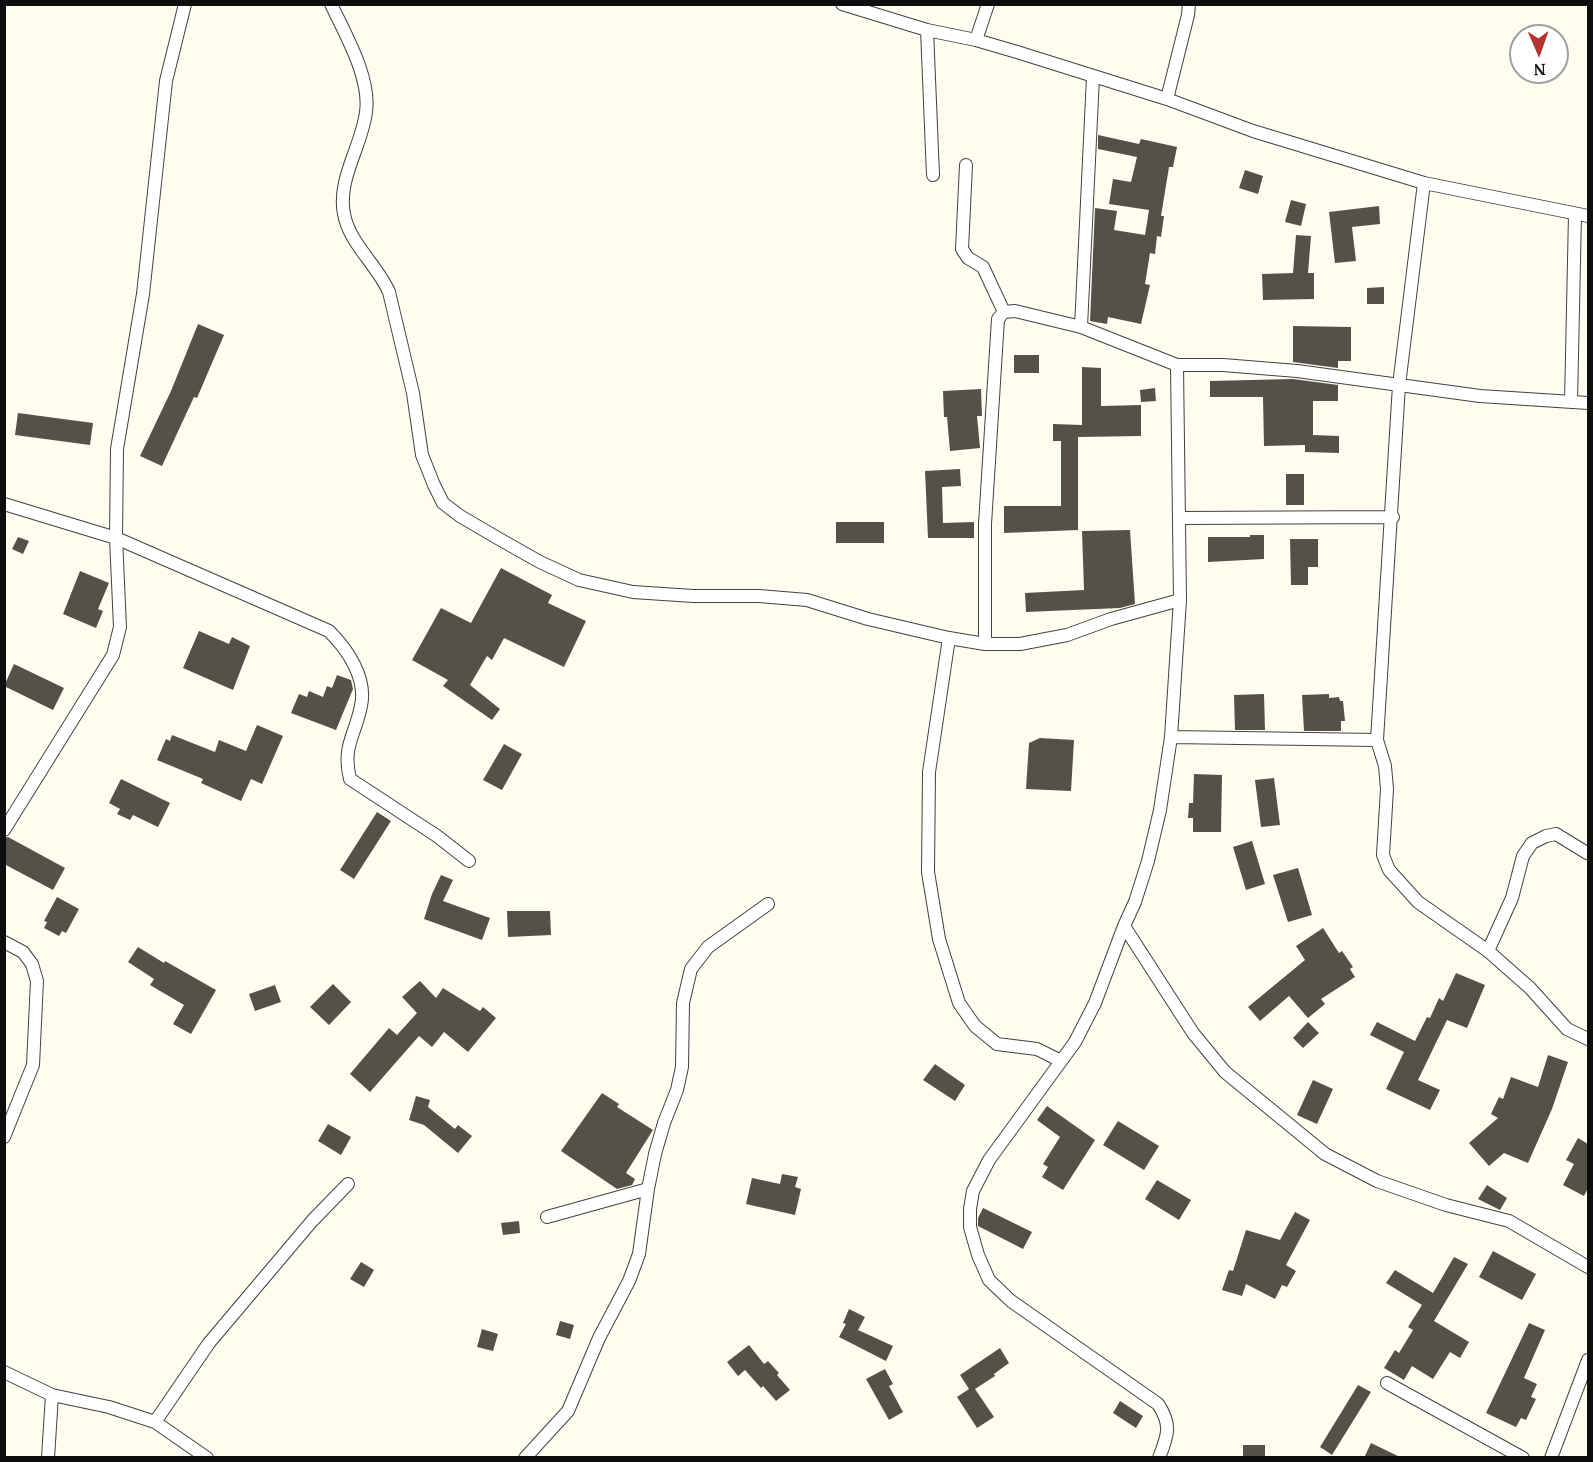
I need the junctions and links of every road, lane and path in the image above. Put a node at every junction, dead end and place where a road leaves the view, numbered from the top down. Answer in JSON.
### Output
{"nodes":[{"id":1,"x":185,"y":4,"type":"edge"},
{"id":2,"x":331,"y":4,"type":"edge"},
{"id":3,"x":842,"y":4,"type":"edge"},
{"id":4,"x":988,"y":4,"type":"edge"},
{"id":5,"x":1189,"y":4,"type":"edge"},
{"id":6,"x":927,"y":30,"type":"junction"},
{"id":7,"x":976,"y":40,"type":"junction"},
{"id":8,"x":1093,"y":77,"type":"junction"},
{"id":9,"x":1167,"y":99,"type":"junction"},
{"id":10,"x":966,"y":165,"type":"dead end"},
{"id":11,"x":933,"y":175,"type":"dead end"},
{"id":12,"x":1424,"y":183,"type":"junction"},
{"id":13,"x":1575,"y":214,"type":"junction"},
{"id":14,"x":1588,"y":216,"type":"edge"},
{"id":15,"x":1004,"y":312,"type":"junction"},
{"id":16,"x":1081,"y":327,"type":"junction"},
{"id":17,"x":1177,"y":365,"type":"junction"},
{"id":18,"x":1399,"y":385,"type":"junction"},
{"id":19,"x":1571,"y":402,"type":"junction"},
{"id":20,"x":1588,"y":403,"type":"edge"},
{"id":21,"x":4,"y":504,"type":"edge"},
{"id":22,"x":1393,"y":517,"type":"junction"},
{"id":23,"x":1179,"y":518,"type":"junction"},
{"id":24,"x":116,"y":538,"type":"junction"},
{"id":25,"x":1180,"y":600,"type":"junction"},
{"id":26,"x":949,"y":638,"type":"junction"},
{"id":27,"x":985,"y":644,"type":"junction"},
{"id":28,"x":1171,"y":737,"type":"junction"},
{"id":29,"x":1377,"y":740,"type":"junction"},
{"id":30,"x":4,"y":830,"type":"edge"},
{"id":31,"x":1587,"y":853,"type":"dead end"},
{"id":32,"x":469,"y":861,"type":"dead end"},
{"id":33,"x":768,"y":904,"type":"dead end"},
{"id":34,"x":1124,"y":926,"type":"junction"},
{"id":35,"x":4,"y":942,"type":"edge"},
{"id":36,"x":1488,"y":951,"type":"junction"},
{"id":37,"x":1588,"y":1039,"type":"edge"},
{"id":38,"x":1061,"y":1061,"type":"junction"},
{"id":39,"x":4,"y":1137,"type":"edge"},
{"id":40,"x":348,"y":1184,"type":"dead end"},
{"id":41,"x":648,"y":1189,"type":"junction"},
{"id":42,"x":547,"y":1217,"type":"dead end"},
{"id":43,"x":1588,"y":1267,"type":"edge"},
{"id":44,"x":1588,"y":1360,"type":"edge"},
{"id":45,"x":4,"y":1372,"type":"edge"},
{"id":46,"x":1387,"y":1383,"type":"dead end"},
{"id":47,"x":52,"y":1395,"type":"junction"},
{"id":48,"x":155,"y":1422,"type":"junction"},
{"id":49,"x":48,"y":1458,"type":"edge"},
{"id":50,"x":207,"y":1458,"type":"edge"},
{"id":51,"x":525,"y":1458,"type":"edge"},
{"id":52,"x":1160,"y":1458,"type":"edge"},
{"id":53,"x":1522,"y":1458,"type":"edge"},
{"id":54,"x":1551,"y":1458,"type":"edge"}],
"edges":[{"from":1,"to":24,"type":"street"},
{"from":2,"to":26,"type":"street"},
{"from":3,"to":6,"type":"street"},
{"from":4,"to":7,"type":"street"},
{"from":5,"to":9,"type":"street"},
{"from":6,"to":7,"type":"street"},
{"from":6,"to":11,"type":"street"},
{"from":7,"to":8,"type":"street"},
{"from":8,"to":9,"type":"street"},
{"from":8,"to":16,"type":"street"},
{"from":9,"to":12,"type":"street"},
{"from":10,"to":15,"type":"street"},
{"from":12,"to":13,"type":"street"},
{"from":12,"to":18,"type":"street"},
{"from":13,"to":14,"type":"street"},
{"from":13,"to":19,"type":"street"},
{"from":15,"to":16,"type":"street"},
{"from":15,"to":27,"type":"street"},
{"from":16,"to":17,"type":"street"},
{"from":17,"to":18,"type":"street"},
{"from":17,"to":23,"type":"street"},
{"from":18,"to":19,"type":"street"},
{"from":18,"to":22,"type":"street"},
{"from":19,"to":20,"type":"street"},
{"from":21,"to":24,"type":"street"},
{"from":22,"to":23,"type":"street"},
{"from":22,"to":29,"type":"street"},
{"from":23,"to":25,"type":"street"},
{"from":24,"to":30,"type":"street"},
{"from":24,"to":32,"type":"street"},
{"from":25,"to":27,"type":"street"},
{"from":25,"to":28,"type":"street"},
{"from":26,"to":27,"type":"street"},
{"from":26,"to":38,"type":"street"},
{"from":28,"to":29,"type":"street"},
{"from":28,"to":34,"type":"street"},
{"from":29,"to":36,"type":"street"},
{"from":31,"to":36,"type":"street"},
{"from":33,"to":41,"type":"street"},
{"from":34,"to":38,"type":"street"},
{"from":34,"to":43,"type":"street"},
{"from":35,"to":39,"type":"street"},
{"from":36,"to":37,"type":"street"},
{"from":38,"to":52,"type":"street"},
{"from":40,"to":48,"type":"street"},
{"from":41,"to":42,"type":"street"},
{"from":41,"to":51,"type":"street"},
{"from":44,"to":54,"type":"street"},
{"from":45,"to":47,"type":"street"},
{"from":46,"to":53,"type":"street"},
{"from":47,"to":48,"type":"street"},
{"from":47,"to":49,"type":"street"},
{"from":48,"to":50,"type":"street"}]}
